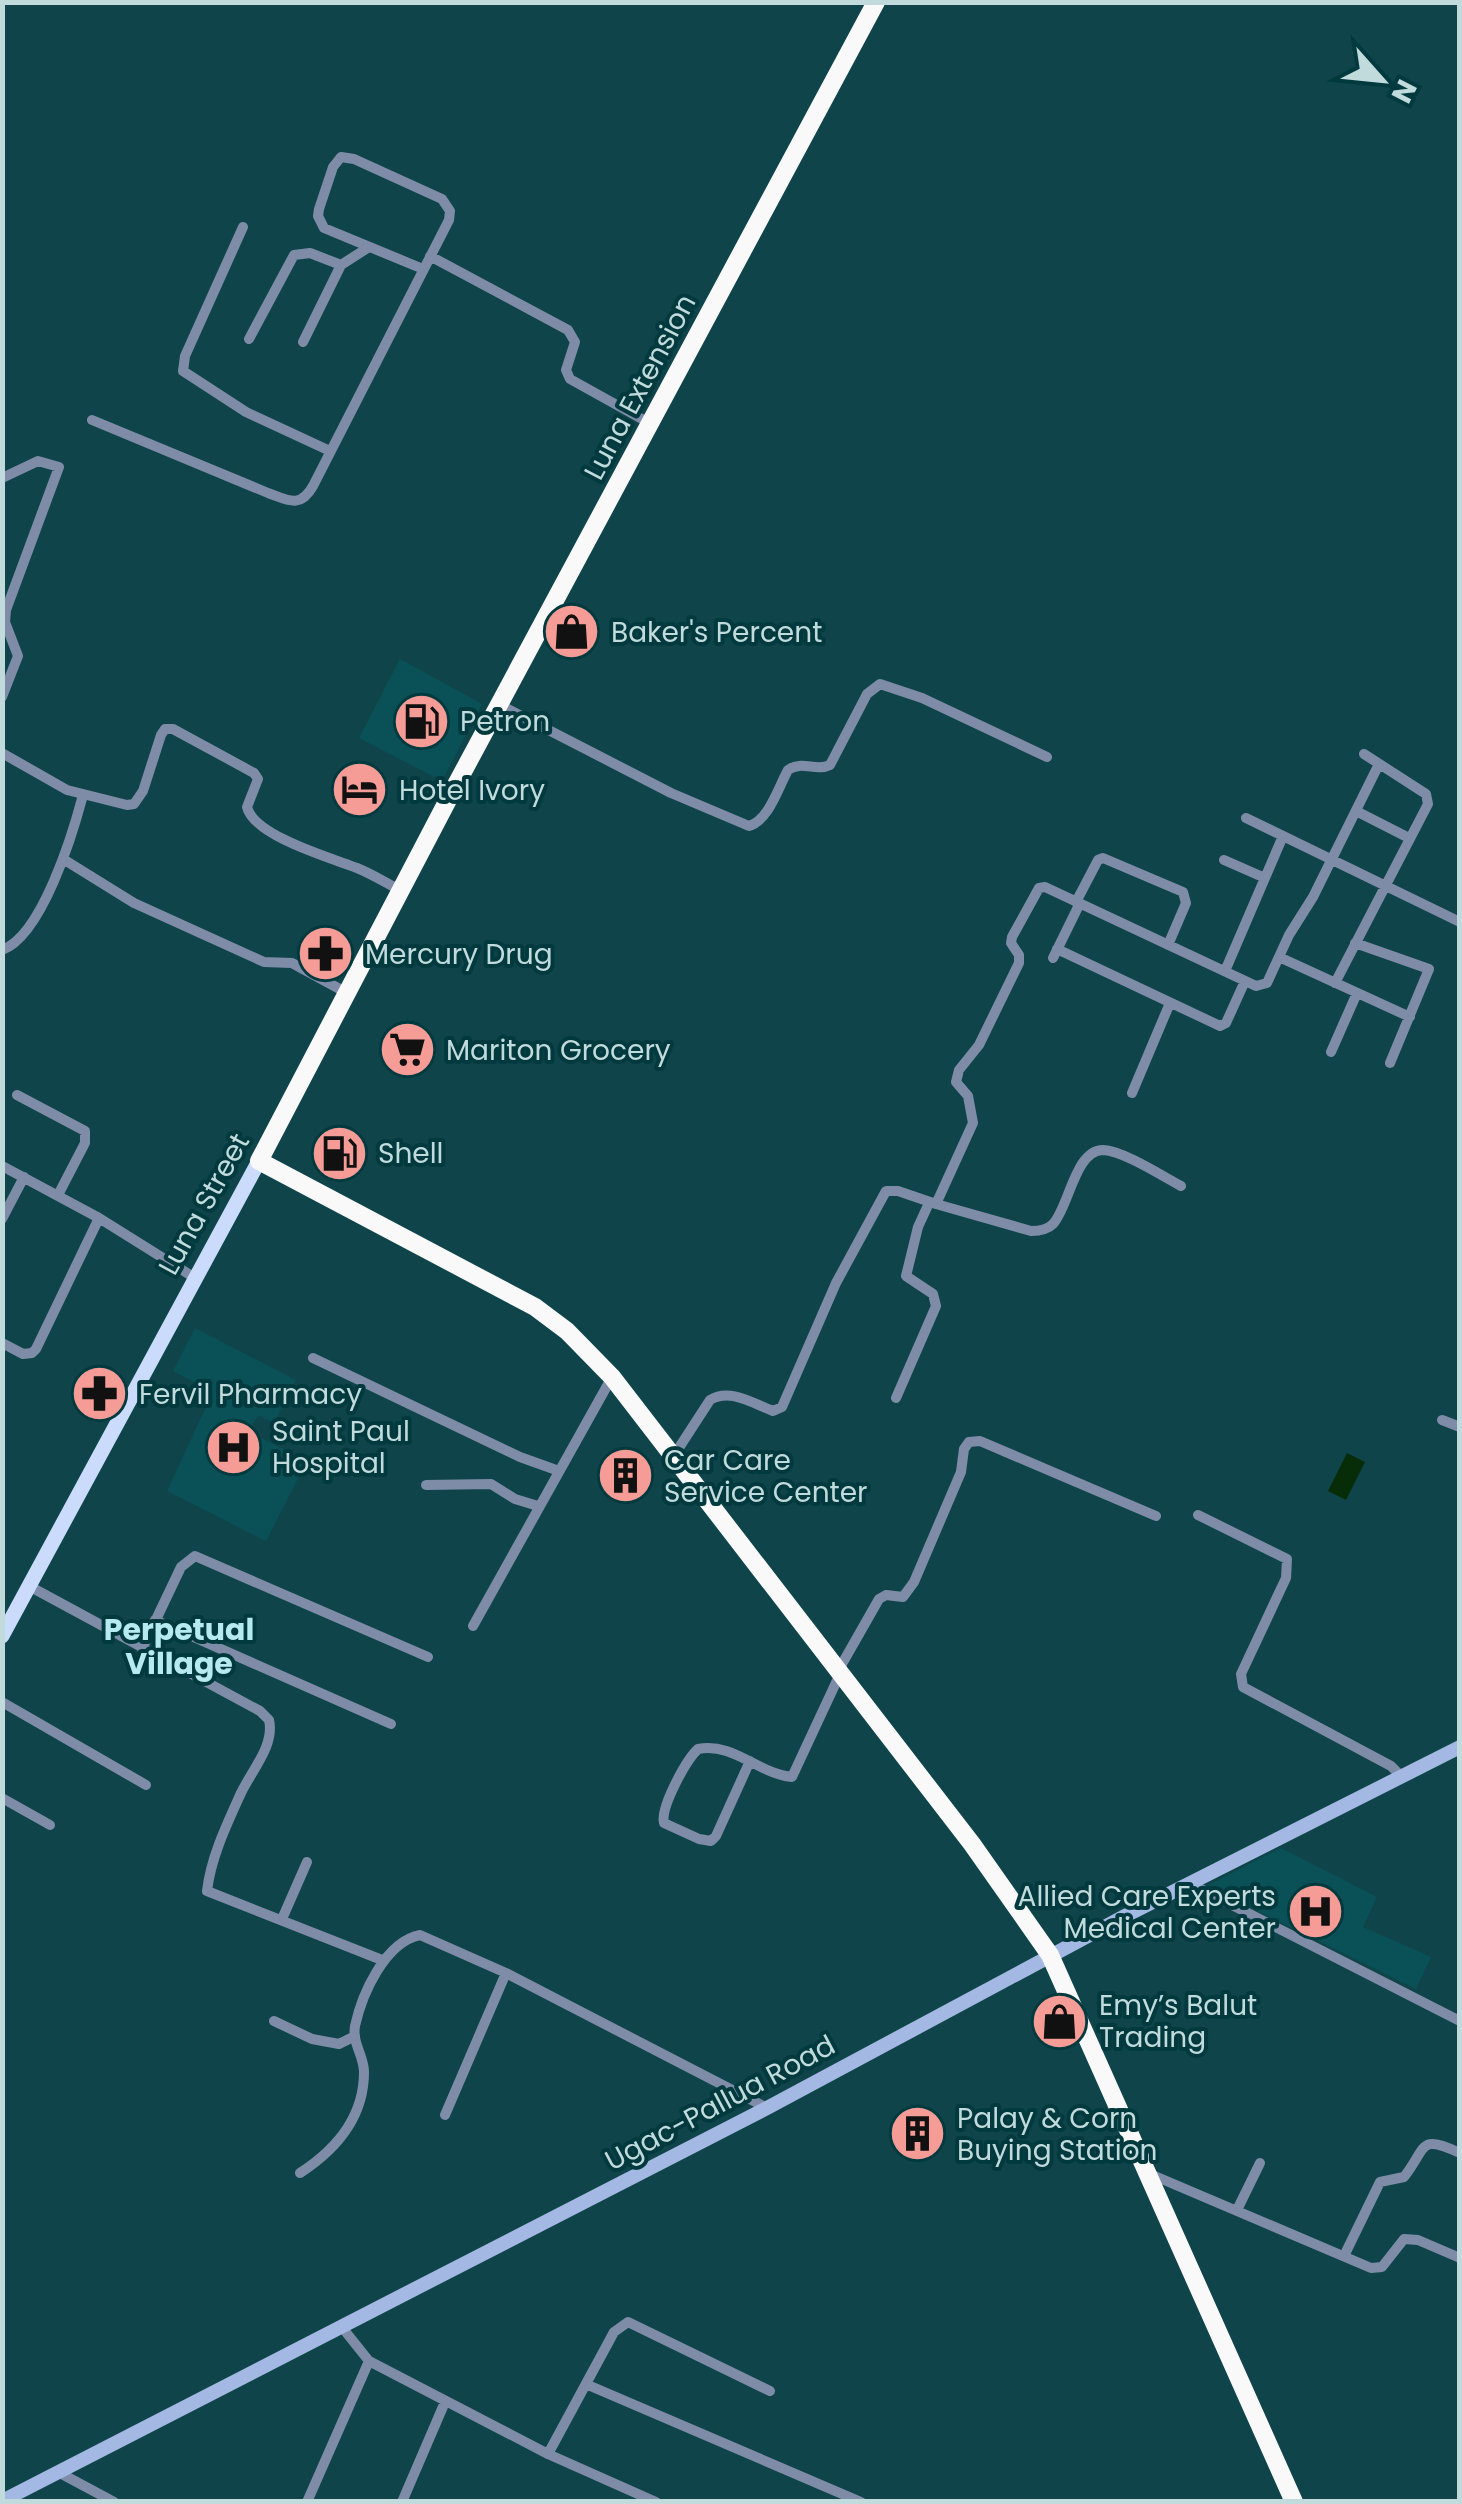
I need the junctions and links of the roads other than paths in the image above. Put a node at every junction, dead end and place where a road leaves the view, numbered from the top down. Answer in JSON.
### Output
{"nodes":[{"id":1,"x":876,"y":2,"type":"edge"},
{"id":2,"x":242,"y":227,"type":"dead end"},
{"id":3,"x":369,"y":248,"type":"junction"},
{"id":4,"x":430,"y":256,"type":"junction"},
{"id":5,"x":340,"y":266,"type":"junction"},
{"id":6,"x":423,"y":269,"type":"junction"},
{"id":7,"x":249,"y":339,"type":"dead end"},
{"id":8,"x":303,"y":342,"type":"dead end"},
{"id":9,"x":92,"y":420,"type":"dead end"},
{"id":10,"x":652,"y":424,"type":"junction"},
{"id":11,"x":330,"y":451,"type":"junction"},
{"id":12,"x":2,"y":478,"type":"edge"},
{"id":13,"x":2,"y":696,"type":"edge"},
{"id":14,"x":500,"y":704,"type":"junction"},
{"id":15,"x":2,"y":753,"type":"edge"},
{"id":16,"x":1364,"y":754,"type":"dead end"},
{"id":17,"x":1047,"y":757,"type":"dead end"},
{"id":18,"x":1380,"y":764,"type":"junction"},
{"id":19,"x":83,"y":795,"type":"junction"},
{"id":20,"x":450,"y":796,"type":"joint"},
{"id":21,"x":1356,"y":811,"type":"junction"},
{"id":22,"x":1246,"y":818,"type":"dead end"},
{"id":23,"x":1283,"y":836,"type":"junction"},
{"id":24,"x":1409,"y":838,"type":"junction"},
{"id":25,"x":63,"y":859,"type":"junction"},
{"id":26,"x":1332,"y":859,"type":"junction"},
{"id":27,"x":1224,"y":860,"type":"dead end"},
{"id":28,"x":1265,"y":878,"type":"junction"},
{"id":29,"x":1384,"y":883,"type":"junction"},
{"id":30,"x":400,"y":890,"type":"junction"},
{"id":31,"x":1078,"y":902,"type":"junction"},
{"id":32,"x":1460,"y":922,"type":"edge"},
{"id":33,"x":1355,"y":942,"type":"junction"},
{"id":34,"x":1168,"y":944,"type":"junction"},
{"id":35,"x":2,"y":950,"type":"edge"},
{"id":36,"x":1279,"y":957,"type":"junction"},
{"id":37,"x":1225,"y":972,"type":"junction"},
{"id":38,"x":1245,"y":981,"type":"junction"},
{"id":39,"x":1336,"y":983,"type":"junction"},
{"id":40,"x":347,"y":993,"type":"junction"},
{"id":41,"x":1356,"y":993,"type":"junction"},
{"id":42,"x":1170,"y":1003,"type":"junction"},
{"id":43,"x":1410,"y":1017,"type":"junction"},
{"id":44,"x":1331,"y":1052,"type":"dead end"},
{"id":45,"x":1390,"y":1063,"type":"dead end"},
{"id":46,"x":1132,"y":1093,"type":"dead end"},
{"id":47,"x":17,"y":1095,"type":"dead end"},
{"id":48,"x":259,"y":1161,"type":"junction"},
{"id":49,"x":2,"y":1166,"type":"edge"},
{"id":50,"x":24,"y":1176,"type":"junction"},
{"id":51,"x":1182,"y":1186,"type":"dead end"},
{"id":52,"x":58,"y":1194,"type":"junction"},
{"id":53,"x":933,"y":1204,"type":"junction"},
{"id":54,"x":99,"y":1218,"type":"junction"},
{"id":55,"x":2,"y":1219,"type":"edge"},
{"id":56,"x":195,"y":1278,"type":"junction"},
{"id":57,"x":2,"y":1343,"type":"edge"},
{"id":58,"x":313,"y":1358,"type":"dead end"},
{"id":59,"x":612,"y":1377,"type":"junction"},
{"id":60,"x":896,"y":1398,"type":"dead end"},
{"id":61,"x":1442,"y":1420,"type":"dead end"},
{"id":62,"x":1460,"y":1426,"type":"edge"},
{"id":63,"x":673,"y":1456,"type":"junction"},
{"id":64,"x":558,"y":1471,"type":"junction"},
{"id":65,"x":426,"y":1485,"type":"dead end"},
{"id":66,"x":538,"y":1506,"type":"junction"},
{"id":67,"x":1198,"y":1514,"type":"dead end"},
{"id":68,"x":1156,"y":1516,"type":"dead end"},
{"id":69,"x":29,"y":1586,"type":"junction"},
{"id":70,"x":156,"y":1620,"type":"junction"},
{"id":71,"x":473,"y":1626,"type":"dead end"},
{"id":72,"x":2,"y":1636,"type":"edge"},
{"id":73,"x":142,"y":1649,"type":"junction"},
{"id":74,"x":428,"y":1657,"type":"dead end"},
{"id":75,"x":839,"y":1672,"type":"junction"},
{"id":76,"x":2,"y":1702,"type":"edge"},
{"id":77,"x":391,"y":1724,"type":"dead end"},
{"id":78,"x":1460,"y":1747,"type":"edge"},
{"id":79,"x":750,"y":1761,"type":"junction"},
{"id":80,"x":1401,"y":1776,"type":"junction"},
{"id":81,"x":146,"y":1785,"type":"dead end"},
{"id":82,"x":2,"y":1798,"type":"edge"},
{"id":83,"x":50,"y":1825,"type":"dead end"},
{"id":84,"x":306,"y":1862,"type":"dead end"},
{"id":85,"x":1189,"y":1883,"type":"junction"},
{"id":86,"x":282,"y":1919,"type":"junction"},
{"id":87,"x":1050,"y":1955,"type":"junction"},
{"id":88,"x":382,"y":1960,"type":"junction"},
{"id":89,"x":506,"y":1973,"type":"junction"},
{"id":90,"x":274,"y":2021,"type":"dead end"},
{"id":91,"x":1460,"y":2021,"type":"edge"},
{"id":92,"x":355,"y":2036,"type":"junction"},
{"id":93,"x":768,"y":2108,"type":"junction"},
{"id":94,"x":445,"y":2115,"type":"dead end"},
{"id":95,"x":1460,"y":2153,"type":"edge"},
{"id":96,"x":1260,"y":2163,"type":"dead end"},
{"id":97,"x":300,"y":2173,"type":"dead end"},
{"id":98,"x":1150,"y":2174,"type":"junction"},
{"id":99,"x":1237,"y":2210,"type":"junction"},
{"id":100,"x":1344,"y":2256,"type":"junction"},
{"id":101,"x":1460,"y":2258,"type":"edge"},
{"id":102,"x":341,"y":2326,"type":"junction"},
{"id":103,"x":369,"y":2361,"type":"junction"},
{"id":104,"x":588,"y":2384,"type":"junction"},
{"id":105,"x":770,"y":2391,"type":"dead end"},
{"id":106,"x":445,"y":2402,"type":"junction"},
{"id":107,"x":548,"y":2454,"type":"junction"},
{"id":108,"x":58,"y":2472,"type":"junction"},
{"id":109,"x":2,"y":2501,"type":"edge"},
{"id":110,"x":114,"y":2502,"type":"edge"},
{"id":111,"x":307,"y":2502,"type":"edge"},
{"id":112,"x":402,"y":2502,"type":"edge"},
{"id":113,"x":656,"y":2502,"type":"edge"},
{"id":114,"x":861,"y":2502,"type":"edge"},
{"id":115,"x":1294,"y":2502,"type":"edge"}],
"edges":[{"from":1,"to":10,"type":"highway","name":"Luna Extension"},
{"from":2,"to":11,"type":"street"},
{"from":3,"to":4,"type":"street"},
{"from":3,"to":5,"type":"street"},
{"from":3,"to":6,"type":"street"},
{"from":4,"to":6,"type":"street"},
{"from":4,"to":10,"type":"street"},
{"from":5,"to":7,"type":"street"},
{"from":5,"to":8,"type":"street"},
{"from":6,"to":11,"type":"street"},
{"from":9,"to":11,"type":"street"},
{"from":10,"to":14,"type":"highway","name":"Luna Extension"},
{"from":12,"to":13,"type":"street"},
{"from":14,"to":17,"type":"street"},
{"from":14,"to":20,"type":"highway","name":"Luna Extension"},
{"from":15,"to":19,"type":"street"},
{"from":16,"to":18,"type":"street"},
{"from":18,"to":21,"type":"street"},
{"from":18,"to":24,"type":"street"},
{"from":19,"to":25,"type":"street"},
{"from":19,"to":30,"type":"street"},
{"from":20,"to":30,"type":"highway","name":"Luna Street"},
{"from":21,"to":24,"type":"street"},
{"from":21,"to":26,"type":"street"},
{"from":22,"to":23,"type":"street"},
{"from":23,"to":26,"type":"street"},
{"from":23,"to":28,"type":"street"},
{"from":24,"to":29,"type":"street"},
{"from":25,"to":35,"type":"street"},
{"from":25,"to":40,"type":"street"},
{"from":26,"to":29,"type":"street"},
{"from":26,"to":36,"type":"street"},
{"from":27,"to":28,"type":"street"},
{"from":28,"to":37,"type":"street"},
{"from":29,"to":32,"type":"street"},
{"from":29,"to":33,"type":"street"},
{"from":30,"to":40,"type":"highway","name":"Luna Street"},
{"from":31,"to":34,"type":"street"},
{"from":31,"to":34,"type":"street"},
{"from":31,"to":42,"type":"street"},
{"from":31,"to":53,"type":"street"},
{"from":33,"to":39,"type":"street"},
{"from":33,"to":43,"type":"street"},
{"from":34,"to":37,"type":"street"},
{"from":36,"to":38,"type":"street"},
{"from":36,"to":39,"type":"street"},
{"from":37,"to":38,"type":"street"},
{"from":38,"to":42,"type":"street"},
{"from":39,"to":41,"type":"street"},
{"from":40,"to":48,"type":"highway","name":"Luna Street"},
{"from":41,"to":43,"type":"street"},
{"from":41,"to":44,"type":"street"},
{"from":42,"to":46,"type":"street"},
{"from":43,"to":45,"type":"street"},
{"from":47,"to":52,"type":"street"},
{"from":48,"to":56,"type":"main road","name":"Luna Street"},
{"from":48,"to":59,"type":"highway"},
{"from":49,"to":50,"type":"street"},
{"from":50,"to":52,"type":"street"},
{"from":50,"to":55,"type":"street"},
{"from":51,"to":53,"type":"street"},
{"from":52,"to":54,"type":"street"},
{"from":53,"to":60,"type":"street"},
{"from":53,"to":63,"type":"street"},
{"from":54,"to":56,"type":"street"},
{"from":54,"to":57,"type":"street"},
{"from":56,"to":69,"type":"main road","name":"Luna Street"},
{"from":58,"to":64,"type":"street"},
{"from":59,"to":63,"type":"highway"},
{"from":59,"to":64,"type":"street"},
{"from":61,"to":62,"type":"street"},
{"from":63,"to":75,"type":"highway"},
{"from":64,"to":66,"type":"street"},
{"from":65,"to":66,"type":"street"},
{"from":66,"to":71,"type":"street"},
{"from":67,"to":80,"type":"street"},
{"from":68,"to":75,"type":"street"},
{"from":69,"to":72,"type":"main road","name":"Luna Street"},
{"from":69,"to":73,"type":"street"},
{"from":70,"to":73,"type":"street"},
{"from":70,"to":74,"type":"street"},
{"from":70,"to":77,"type":"street"},
{"from":73,"to":86,"type":"street"},
{"from":75,"to":79,"type":"street"},
{"from":75,"to":87,"type":"highway"},
{"from":76,"to":81,"type":"street"},
{"from":78,"to":80,"type":"street","name":"Ugac-Pallua Road"},
{"from":79,"to":79,"type":"street"},
{"from":80,"to":85,"type":"street","name":"Ugac-Pallua Road"},
{"from":82,"to":83,"type":"street"},
{"from":84,"to":86,"type":"street"},
{"from":85,"to":87,"type":"street","name":"Ugac-Pallua Road"},
{"from":85,"to":91,"type":"street"},
{"from":86,"to":88,"type":"street"},
{"from":87,"to":93,"type":"street","name":"Ugac-Pallua Road"},
{"from":87,"to":98,"type":"highway"},
{"from":88,"to":89,"type":"street"},
{"from":88,"to":92,"type":"street"},
{"from":89,"to":93,"type":"street"},
{"from":89,"to":94,"type":"street"},
{"from":90,"to":92,"type":"street"},
{"from":92,"to":97,"type":"street"},
{"from":93,"to":102,"type":"street","name":"Ugac-Pallua Road"},
{"from":95,"to":100,"type":"street"},
{"from":96,"to":99,"type":"street"},
{"from":98,"to":99,"type":"street"},
{"from":98,"to":115,"type":"highway"},
{"from":99,"to":100,"type":"street"},
{"from":100,"to":101,"type":"street"},
{"from":102,"to":103,"type":"street"},
{"from":102,"to":108,"type":"street","name":"Ugac-Pallua Road"},
{"from":103,"to":106,"type":"street"},
{"from":103,"to":111,"type":"street"},
{"from":104,"to":105,"type":"street"},
{"from":104,"to":107,"type":"street"},
{"from":104,"to":114,"type":"street"},
{"from":106,"to":107,"type":"street"},
{"from":106,"to":112,"type":"street"},
{"from":107,"to":113,"type":"street"},
{"from":108,"to":109,"type":"street","name":"Ugac-Pallua Road"},
{"from":108,"to":110,"type":"street"}]}
